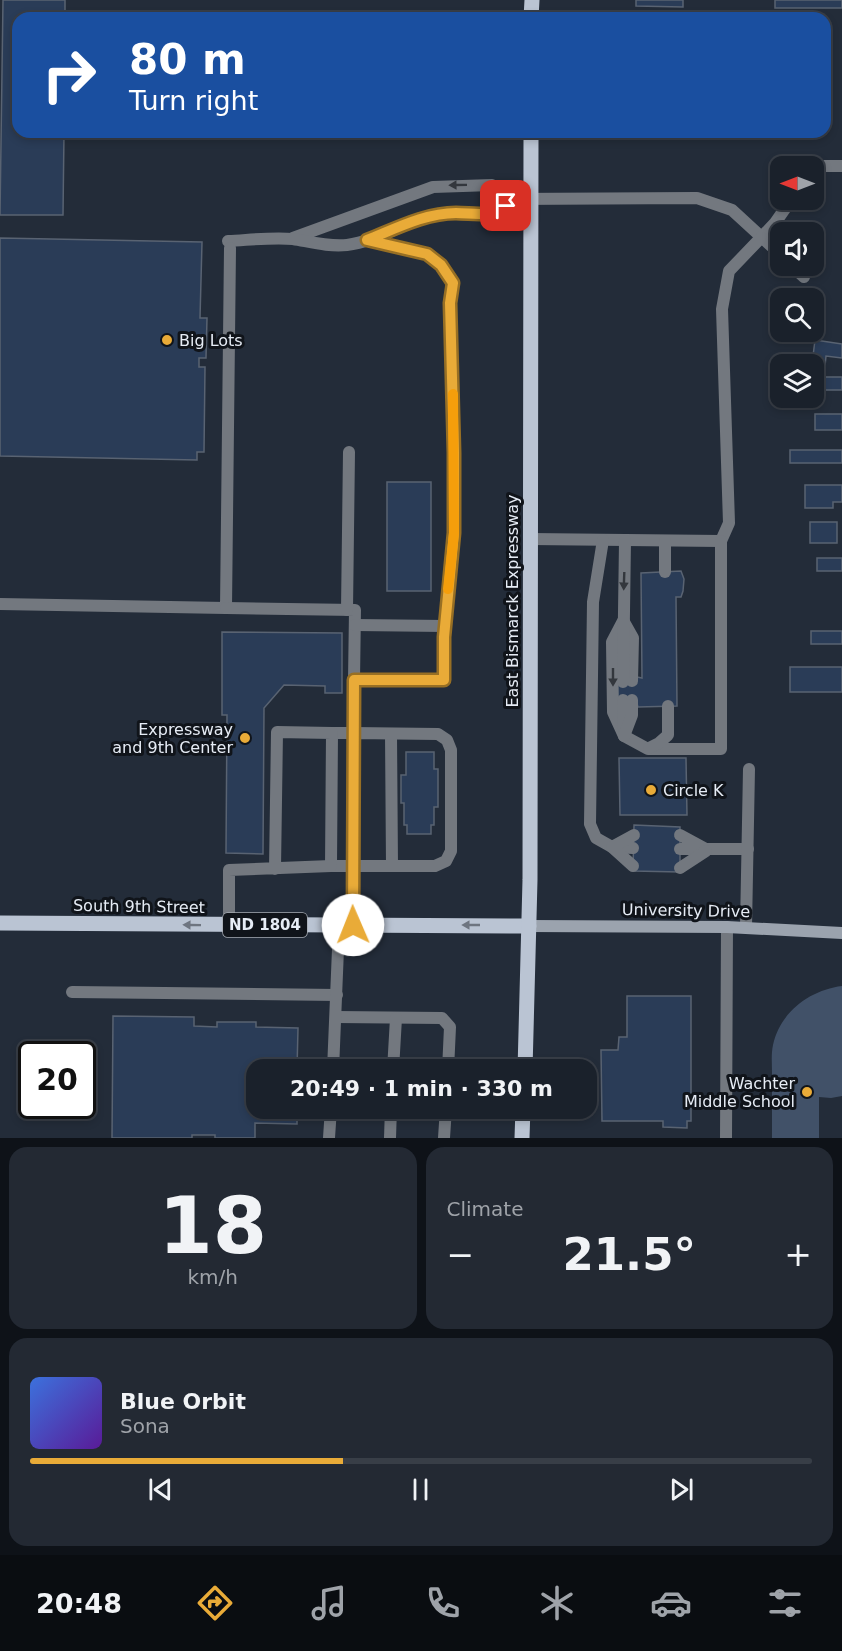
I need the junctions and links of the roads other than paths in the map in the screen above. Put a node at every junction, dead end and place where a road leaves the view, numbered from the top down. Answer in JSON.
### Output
{"nodes":[{"id":1,"x":531,"y":138,"type":"edge"},
{"id":2,"x":824,"y":166,"type":"edge"},
{"id":3,"x":842,"y":166,"type":"edge"},
{"id":4,"x":510,"y":199,"type":"junction"},
{"id":5,"x":531,"y":200,"type":"junction"},
{"id":6,"x":784,"y":210,"type":"edge"},
{"id":7,"x":761,"y":236,"type":"junction"},
{"id":8,"x":291,"y":239,"type":"junction"},
{"id":9,"x":367,"y":240,"type":"junction"},
{"id":10,"x":770,"y":245,"type":"edge"},
{"id":11,"x":348,"y":452,"type":"dead end"},
{"id":12,"x":530,"y":538,"type":"junction"},
{"id":13,"x":603,"y":540,"type":"junction"},
{"id":14,"x":625,"y":541,"type":"junction"},
{"id":15,"x":665,"y":541,"type":"junction"},
{"id":16,"x":721,"y":542,"type":"junction"},
{"id":17,"x":665,"y":572,"type":"dead end"},
{"id":18,"x":0,"y":604,"type":"edge"},
{"id":19,"x":226,"y":608,"type":"junction"},
{"id":20,"x":347,"y":610,"type":"junction"},
{"id":21,"x":623,"y":621,"type":"junction"},
{"id":22,"x":355,"y":625,"type":"junction"},
{"id":23,"x":445,"y":626,"type":"junction"},
{"id":24,"x":354,"y":680,"type":"junction"},
{"id":25,"x":628,"y":681,"type":"dead end"},
{"id":26,"x":628,"y":700,"type":"dead end"},
{"id":27,"x":668,"y":706,"type":"dead end"},
{"id":28,"x":332,"y":733,"type":"junction"},
{"id":29,"x":353,"y":733,"type":"junction"},
{"id":30,"x":391,"y":734,"type":"junction"},
{"id":31,"x":624,"y":736,"type":"junction"},
{"id":32,"x":648,"y":749,"type":"junction"},
{"id":33,"x":749,"y":769,"type":"dead end"},
{"id":34,"x":634,"y":834,"type":"dead end"},
{"id":35,"x":681,"y":835,"type":"dead end"},
{"id":36,"x":612,"y":847,"type":"junction"},
{"id":37,"x":633,"y":848,"type":"dead end"},
{"id":38,"x":680,"y":849,"type":"dead end"},
{"id":39,"x":748,"y":849,"type":"junction"},
{"id":40,"x":707,"y":850,"type":"junction"},
{"id":41,"x":331,"y":866,"type":"junction"},
{"id":42,"x":352,"y":866,"type":"junction"},
{"id":43,"x":392,"y":866,"type":"junction"},
{"id":44,"x":633,"y":866,"type":"dead end"},
{"id":45,"x":680,"y":867,"type":"dead end"},
{"id":46,"x":275,"y":869,"type":"junction"},
{"id":47,"x":0,"y":923,"type":"edge"},
{"id":48,"x":229,"y":925,"type":"junction"},
{"id":49,"x":346,"y":925,"type":"junction"},
{"id":50,"x":530,"y":926,"type":"junction"},
{"id":51,"x":727,"y":927,"type":"junction"},
{"id":52,"x":746,"y":927,"type":"junction"},
{"id":53,"x":842,"y":933,"type":"edge"},
{"id":54,"x":72,"y":992,"type":"dead end"},
{"id":55,"x":337,"y":995,"type":"junction"},
{"id":56,"x":336,"y":1017,"type":"junction"},
{"id":57,"x":396,"y":1018,"type":"junction"},
{"id":58,"x":334,"y":1059,"type":"edge"},
{"id":59,"x":394,"y":1059,"type":"edge"},
{"id":60,"x":449,"y":1059,"type":"edge"},
{"id":61,"x":525,"y":1059,"type":"edge"},
{"id":62,"x":330,"y":1119,"type":"edge"},
{"id":63,"x":391,"y":1119,"type":"edge"},
{"id":64,"x":445,"y":1119,"type":"edge"},
{"id":65,"x":523,"y":1119,"type":"edge"},
{"id":66,"x":329,"y":1138,"type":"edge"},
{"id":67,"x":390,"y":1138,"type":"edge"},
{"id":68,"x":444,"y":1138,"type":"edge"},
{"id":69,"x":522,"y":1138,"type":"edge"},
{"id":70,"x":726,"y":1138,"type":"edge"}],
"edges":[{"from":1,"to":5,"type":"main road","name":"East Bismarck Expressway"},
{"from":2,"to":3,"type":"lane"},
{"from":4,"to":5,"type":"lane"},
{"from":4,"to":8,"type":"lane","one_way":true},
{"from":4,"to":9,"type":"lane"},
{"from":5,"to":7,"type":"lane"},
{"from":5,"to":12,"type":"main road","name":"East Bismarck Expressway"},
{"from":6,"to":7,"type":"lane"},
{"from":7,"to":10,"type":"lane"},
{"from":7,"to":16,"type":"lane"},
{"from":8,"to":9,"type":"lane"},
{"from":8,"to":19,"type":"lane"},
{"from":9,"to":23,"type":"lane"},
{"from":11,"to":20,"type":"lane"},
{"from":12,"to":13,"type":"lane"},
{"from":12,"to":50,"type":"main road","name":"East Bismarck Expressway"},
{"from":13,"to":14,"type":"lane"},
{"from":13,"to":36,"type":"lane"},
{"from":14,"to":15,"type":"lane"},
{"from":14,"to":21,"type":"lane","one_way":true},
{"from":15,"to":16,"type":"lane"},
{"from":15,"to":17,"type":"lane"},
{"from":16,"to":32,"type":"lane"},
{"from":18,"to":19,"type":"lane"},
{"from":19,"to":20,"type":"lane"},
{"from":20,"to":22,"type":"lane"},
{"from":21,"to":25,"type":"lane"},
{"from":21,"to":31,"type":"lane","one_way":true},
{"from":22,"to":23,"type":"lane"},
{"from":22,"to":24,"type":"lane"},
{"from":23,"to":24,"type":"lane"},
{"from":24,"to":29,"type":"lane"},
{"from":26,"to":31,"type":"lane"},
{"from":27,"to":32,"type":"lane"},
{"from":28,"to":29,"type":"lane"},
{"from":28,"to":41,"type":"lane"},
{"from":28,"to":46,"type":"lane"},
{"from":29,"to":30,"type":"lane"},
{"from":29,"to":42,"type":"lane"},
{"from":30,"to":43,"type":"lane"},
{"from":30,"to":43,"type":"lane"},
{"from":31,"to":32,"type":"lane"},
{"from":33,"to":39,"type":"lane"},
{"from":34,"to":36,"type":"lane"},
{"from":35,"to":40,"type":"lane"},
{"from":36,"to":37,"type":"lane"},
{"from":36,"to":44,"type":"lane"},
{"from":38,"to":40,"type":"lane"},
{"from":39,"to":40,"type":"lane"},
{"from":39,"to":52,"type":"lane"},
{"from":40,"to":45,"type":"lane"},
{"from":41,"to":42,"type":"lane"},
{"from":41,"to":46,"type":"lane"},
{"from":42,"to":43,"type":"lane"},
{"from":42,"to":49,"type":"lane"},
{"from":46,"to":48,"type":"lane"},
{"from":48,"to":47,"type":"main road","name":"South 9th Street","number":"ND 1804","one_way":true},
{"from":48,"to":49,"type":"main road","name":"South 9th Street","number":"ND 1804"},
{"from":50,"to":49,"type":"main road","name":"South 9th Street","number":"ND 1804","one_way":true},
{"from":49,"to":55,"type":"lane"},
{"from":50,"to":51,"type":"main road","name":"University Drive","number":"ND 1804"},
{"from":50,"to":61,"type":"main road","name":"East Bismarck Expressway"},
{"from":51,"to":52,"type":"main road","name":"University Drive","number":"ND 1804"},
{"from":51,"to":70,"type":"lane"},
{"from":52,"to":53,"type":"main road","name":"University Drive","number":"ND 1804"},
{"from":54,"to":55,"type":"lane"},
{"from":55,"to":56,"type":"lane"},
{"from":56,"to":57,"type":"lane"},
{"from":56,"to":58,"type":"lane"},
{"from":57,"to":59,"type":"lane"},
{"from":57,"to":60,"type":"lane"},
{"from":62,"to":66,"type":"lane"},
{"from":63,"to":67,"type":"lane"},
{"from":64,"to":68,"type":"lane"},
{"from":65,"to":69,"type":"main road"}]}
